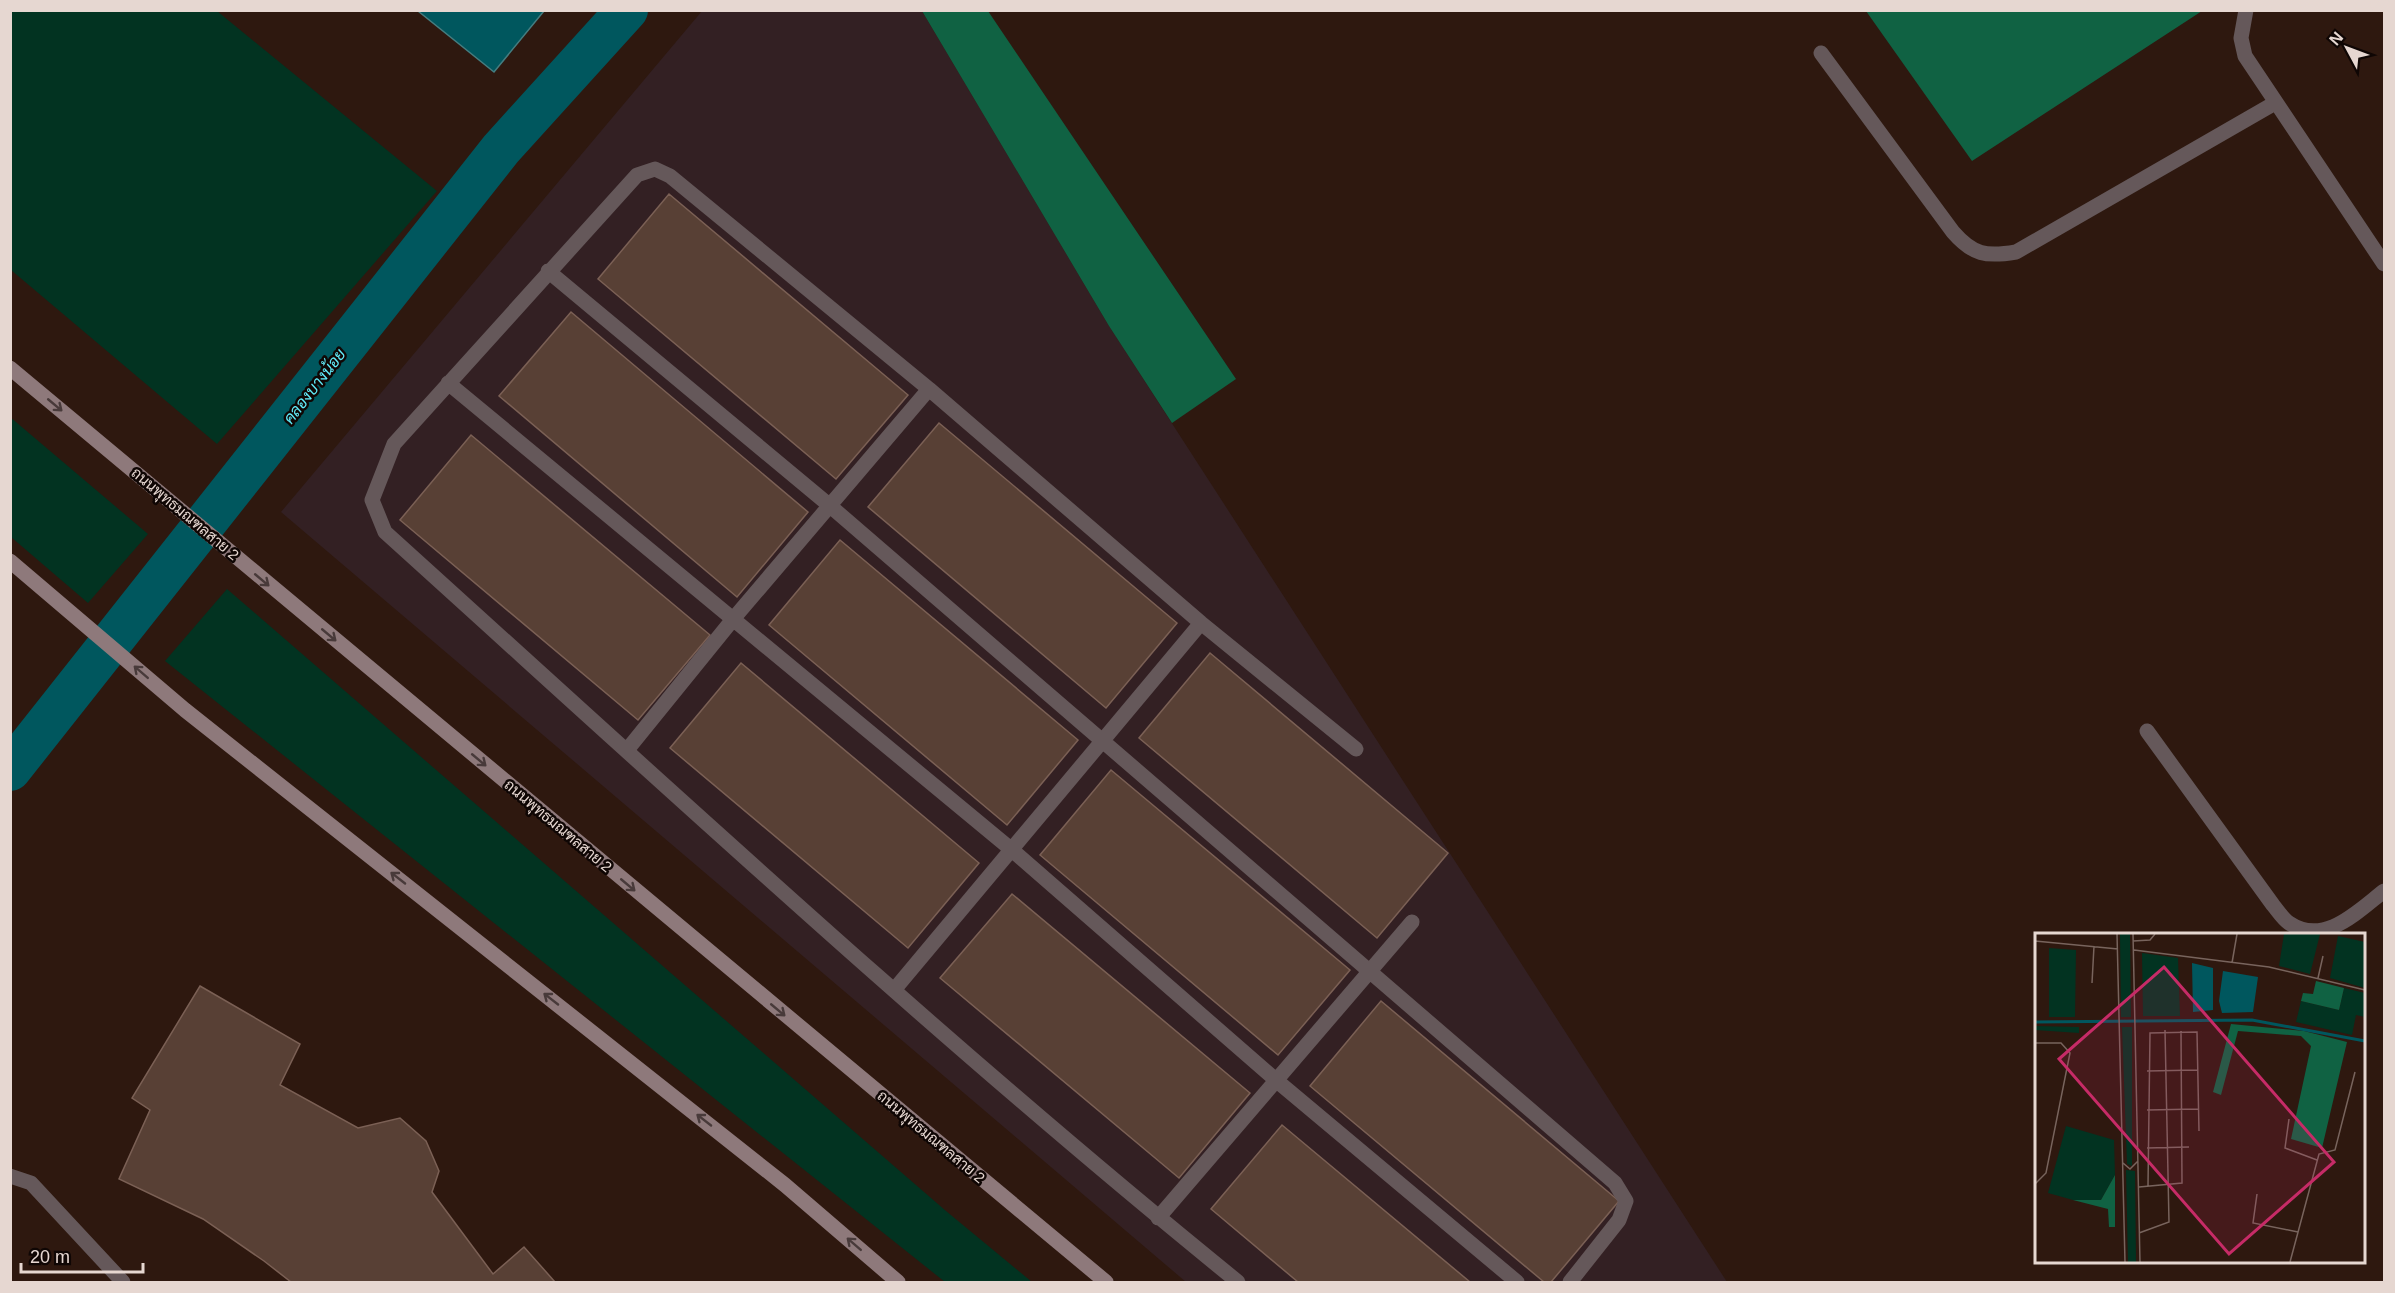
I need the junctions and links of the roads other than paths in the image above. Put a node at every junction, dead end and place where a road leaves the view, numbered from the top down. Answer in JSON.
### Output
{"nodes":[{"id":1,"x":2246,"y":10,"type":"edge"},
{"id":2,"x":1821,"y":53,"type":"dead end"},
{"id":3,"x":2275,"y":103,"type":"junction"},
{"id":4,"x":2385,"y":264,"type":"edge"},
{"id":5,"x":548,"y":271,"type":"junction"},
{"id":6,"x":10,"y":368,"type":"edge"},
{"id":7,"x":448,"y":383,"type":"junction"},
{"id":8,"x":929,"y":389,"type":"junction"},
{"id":9,"x":829,"y":505,"type":"junction"},
{"id":10,"x":10,"y":561,"type":"edge"},
{"id":11,"x":734,"y":618,"type":"junction"},
{"id":12,"x":1201,"y":623,"type":"junction"},
{"id":13,"x":2147,"y":731,"type":"dead end"},
{"id":14,"x":1103,"y":740,"type":"junction"},
{"id":15,"x":1356,"y":749,"type":"dead end"},
{"id":16,"x":627,"y":750,"type":"junction"},
{"id":17,"x":1012,"y":850,"type":"junction"},
{"id":18,"x":2385,"y":891,"type":"edge"},
{"id":19,"x":1412,"y":922,"type":"dead end"},
{"id":20,"x":1369,"y":972,"type":"junction"},
{"id":21,"x":894,"y":990,"type":"junction"},
{"id":22,"x":1277,"y":1081,"type":"junction"},
{"id":23,"x":10,"y":1176,"type":"edge"},
{"id":24,"x":1158,"y":1218,"type":"junction"},
{"id":25,"x":123,"y":1282,"type":"edge"},
{"id":26,"x":898,"y":1282,"type":"edge"},
{"id":27,"x":1106,"y":1282,"type":"edge"},
{"id":28,"x":1238,"y":1282,"type":"edge"},
{"id":29,"x":1517,"y":1282,"type":"edge"},
{"id":30,"x":1570,"y":1282,"type":"edge"}],
"edges":[{"from":1,"to":3,"type":"street"},
{"from":2,"to":3,"type":"street"},
{"from":3,"to":4,"type":"street"},
{"from":5,"to":7,"type":"street"},
{"from":5,"to":8,"type":"street"},
{"from":5,"to":9,"type":"street"},
{"from":6,"to":27,"type":"main road","name":"ถนนพุทธมณฑลสาย 2","one_way":true},
{"from":7,"to":11,"type":"street"},
{"from":7,"to":16,"type":"street"},
{"from":8,"to":9,"type":"street"},
{"from":8,"to":12,"type":"street"},
{"from":9,"to":11,"type":"street"},
{"from":9,"to":14,"type":"street"},
{"from":26,"to":10,"type":"main road","one_way":true},
{"from":11,"to":16,"type":"street"},
{"from":11,"to":17,"type":"street"},
{"from":12,"to":14,"type":"street"},
{"from":12,"to":15,"type":"street"},
{"from":13,"to":18,"type":"street"},
{"from":14,"to":17,"type":"street"},
{"from":14,"to":20,"type":"street"},
{"from":16,"to":21,"type":"street"},
{"from":17,"to":21,"type":"street"},
{"from":17,"to":22,"type":"street"},
{"from":19,"to":20,"type":"street"},
{"from":20,"to":22,"type":"street"},
{"from":20,"to":30,"type":"street"},
{"from":21,"to":24,"type":"street"},
{"from":22,"to":24,"type":"street"},
{"from":22,"to":29,"type":"street"},
{"from":23,"to":25,"type":"street"},
{"from":24,"to":28,"type":"street"}]}
